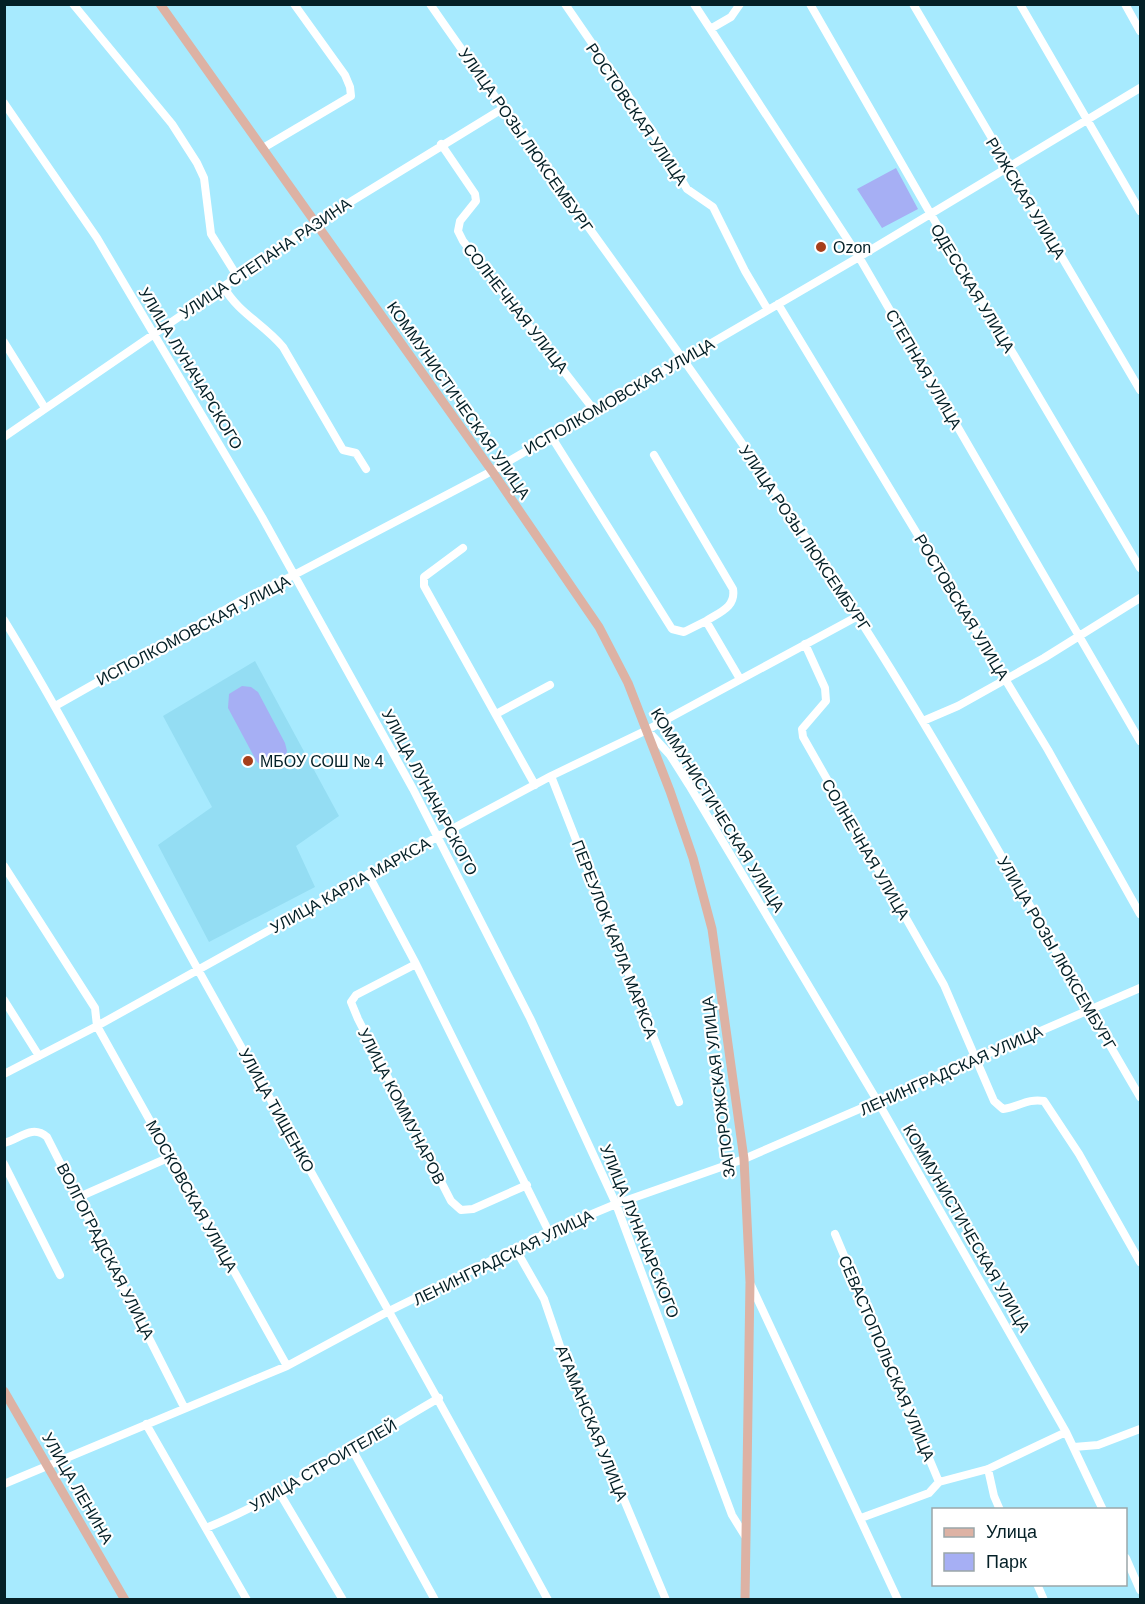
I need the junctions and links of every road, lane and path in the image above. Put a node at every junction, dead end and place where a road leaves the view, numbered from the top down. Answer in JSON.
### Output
{"nodes":[{"id":1,"x":73,"y":4,"type":"edge"},
{"id":2,"x":160,"y":4,"type":"edge"},
{"id":3,"x":294,"y":4,"type":"edge"},
{"id":4,"x":430,"y":4,"type":"edge"},
{"id":5,"x":565,"y":4,"type":"edge"},
{"id":6,"x":694,"y":4,"type":"edge"},
{"id":7,"x":740,"y":4,"type":"edge"},
{"id":8,"x":810,"y":4,"type":"edge"},
{"id":9,"x":913,"y":4,"type":"edge"},
{"id":10,"x":1020,"y":4,"type":"edge"},
{"id":11,"x":1125,"y":4,"type":"edge"},
{"id":12,"x":712,"y":28,"type":"junction"},
{"id":13,"x":1140,"y":31,"type":"edge"},
{"id":14,"x":1140,"y":88,"type":"edge"},
{"id":15,"x":4,"y":103,"type":"edge"},
{"id":16,"x":502,"y":109,"type":"junction"},
{"id":17,"x":1088,"y":120,"type":"junction"},
{"id":18,"x":441,"y":144,"type":"junction"},
{"id":19,"x":263,"y":148,"type":"junction"},
{"id":20,"x":1007,"y":167,"type":"junction"},
{"id":21,"x":1140,"y":211,"type":"edge"},
{"id":22,"x":930,"y":213,"type":"junction"},
{"id":23,"x":316,"y":223,"type":"junction"},
{"id":24,"x":859,"y":257,"type":"junction"},
{"id":25,"x":237,"y":276,"type":"junction"},
{"id":26,"x":223,"y":286,"type":"junction"},
{"id":27,"x":778,"y":304,"type":"junction"},
{"id":28,"x":768,"y":310,"type":"junction"},
{"id":29,"x":153,"y":333,"type":"junction"},
{"id":30,"x":4,"y":342,"type":"edge"},
{"id":31,"x":683,"y":359,"type":"junction"},
{"id":32,"x":1140,"y":390,"type":"edge"},
{"id":33,"x":45,"y":408,"type":"junction"},
{"id":34,"x":594,"y":410,"type":"junction"},
{"id":35,"x":551,"y":436,"type":"junction"},
{"id":36,"x":4,"y":437,"type":"edge"},
{"id":37,"x":654,"y":454,"type":"dead end"},
{"id":38,"x":366,"y":469,"type":"dead end"},
{"id":39,"x":492,"y":471,"type":"junction"},
{"id":40,"x":463,"y":548,"type":"dead end"},
{"id":41,"x":1140,"y":568,"type":"edge"},
{"id":42,"x":294,"y":575,"type":"junction"},
{"id":43,"x":1140,"y":598,"type":"edge"},
{"id":44,"x":858,"y":616,"type":"junction"},
{"id":45,"x":4,"y":620,"type":"edge"},
{"id":46,"x":706,"y":621,"type":"junction"},
{"id":47,"x":1080,"y":634,"type":"junction"},
{"id":48,"x":805,"y":644,"type":"junction"},
{"id":49,"x":741,"y":679,"type":"junction"},
{"id":50,"x":1005,"y":679,"type":"junction"},
{"id":51,"x":550,"y":685,"type":"dead end"},
{"id":52,"x":57,"y":705,"type":"junction"},
{"id":53,"x":496,"y":714,"type":"junction"},
{"id":54,"x":923,"y":722,"type":"junction"},
{"id":55,"x":647,"y":730,"type":"junction"},
{"id":56,"x":1140,"y":741,"type":"edge"},
{"id":57,"x":551,"y":776,"type":"junction"},
{"id":58,"x":535,"y":785,"type":"junction"},
{"id":59,"x":437,"y":837,"type":"junction"},
{"id":60,"x":4,"y":866,"type":"edge"},
{"id":61,"x":368,"y":874,"type":"junction"},
{"id":62,"x":1140,"y":914,"type":"edge"},
{"id":63,"x":416,"y":964,"type":"junction"},
{"id":64,"x":198,"y":970,"type":"junction"},
{"id":65,"x":1140,"y":988,"type":"edge"},
{"id":66,"x":4,"y":1000,"type":"edge"},
{"id":67,"x":1089,"y":1010,"type":"junction"},
{"id":68,"x":97,"y":1026,"type":"junction"},
{"id":69,"x":39,"y":1056,"type":"junction"},
{"id":70,"x":975,"y":1058,"type":"junction"},
{"id":71,"x":4,"y":1074,"type":"edge"},
{"id":72,"x":1139,"y":1093,"type":"edge"},
{"id":73,"x":679,"y":1102,"type":"dead end"},
{"id":74,"x":878,"y":1102,"type":"junction"},
{"id":75,"x":4,"y":1143,"type":"edge"},
{"id":76,"x":170,"y":1157,"type":"junction"},
{"id":77,"x":744,"y":1159,"type":"junction"},
{"id":78,"x":4,"y":1164,"type":"edge"},
{"id":79,"x":527,"y":1185,"type":"junction"},
{"id":80,"x":78,"y":1197,"type":"junction"},
{"id":81,"x":616,"y":1204,"type":"junction"},
{"id":82,"x":549,"y":1232,"type":"junction"},
{"id":83,"x":835,"y":1234,"type":"dead end"},
{"id":84,"x":514,"y":1248,"type":"junction"},
{"id":85,"x":1140,"y":1262,"type":"edge"},
{"id":86,"x":60,"y":1275,"type":"dead end"},
{"id":87,"x":750,"y":1282,"type":"junction"},
{"id":88,"x":389,"y":1311,"type":"junction"},
{"id":89,"x":287,"y":1366,"type":"junction"},
{"id":90,"x":4,"y":1391,"type":"edge"},
{"id":91,"x":439,"y":1398,"type":"junction"},
{"id":92,"x":184,"y":1407,"type":"junction"},
{"id":93,"x":146,"y":1424,"type":"junction"},
{"id":94,"x":1140,"y":1429,"type":"edge"},
{"id":95,"x":1066,"y":1432,"type":"junction"},
{"id":96,"x":1074,"y":1447,"type":"junction"},
{"id":97,"x":352,"y":1449,"type":"junction"},
{"id":98,"x":48,"y":1467,"type":"junction"},
{"id":99,"x":988,"y":1469,"type":"junction"},
{"id":100,"x":939,"y":1482,"type":"junction"},
{"id":101,"x":4,"y":1484,"type":"edge"},
{"id":102,"x":279,"y":1492,"type":"junction"},
{"id":103,"x":1000,"y":1508,"type":"edge"},
{"id":104,"x":1103,"y":1508,"type":"edge"},
{"id":105,"x":861,"y":1518,"type":"junction"},
{"id":106,"x":206,"y":1528,"type":"junction"},
{"id":107,"x":745,"y":1536,"type":"junction"},
{"id":108,"x":1127,"y":1562,"type":"edge"},
{"id":109,"x":1140,"y":1590,"type":"edge"},
{"id":110,"x":125,"y":1599,"type":"edge"},
{"id":111,"x":247,"y":1599,"type":"edge"},
{"id":112,"x":343,"y":1599,"type":"edge"},
{"id":113,"x":435,"y":1599,"type":"edge"},
{"id":114,"x":548,"y":1599,"type":"edge"},
{"id":115,"x":666,"y":1599,"type":"edge"},
{"id":116,"x":745,"y":1599,"type":"edge"},
{"id":117,"x":898,"y":1599,"type":"edge"}],
"edges":[{"from":1,"to":25,"type":"street"},
{"from":2,"to":19,"type":"main road","name":"КОММУНИСТИЧЕСКАЯ УЛИЦА"},
{"from":3,"to":19,"type":"street"},
{"from":4,"to":16,"type":"street","name":"УЛИЦА РОЗЫ ЛЮКСЕМБУРГ"},
{"from":5,"to":28,"type":"street","name":"РОСТОВСКАЯ УЛИЦА"},
{"from":6,"to":12,"type":"street","name":"СТЕПНАЯ УЛИЦА"},
{"from":7,"to":12,"type":"street"},
{"from":8,"to":22,"type":"street","name":"ОДЕССКАЯ УЛИЦА"},
{"from":9,"to":20,"type":"street","name":"РИЖСКАЯ УЛИЦА"},
{"from":10,"to":17,"type":"street"},
{"from":11,"to":13,"type":"street"},
{"from":12,"to":24,"type":"street","name":"СТЕПНАЯ УЛИЦА"},
{"from":14,"to":17,"type":"street","name":"ИСПОЛКОМОВСКАЯ УЛИЦА"},
{"from":15,"to":29,"type":"street","name":"УЛИЦА ЛУНАЧАРСКОГО"},
{"from":16,"to":18,"type":"street","name":"УЛИЦА СТЕПАНА РАЗИНА"},
{"from":16,"to":31,"type":"street","name":"УЛИЦА РОЗЫ ЛЮКСЕМБУРГ"},
{"from":17,"to":20,"type":"street","name":"ИСПОЛКОМОВСКАЯ УЛИЦА"},
{"from":17,"to":21,"type":"street"},
{"from":18,"to":23,"type":"street","name":"УЛИЦА СТЕПАНА РАЗИНА"},
{"from":18,"to":34,"type":"street","name":"СОЛНЕЧНАЯ УЛИЦА"},
{"from":19,"to":23,"type":"main road","name":"КОММУНИСТИЧЕСКАЯ УЛИЦА"},
{"from":20,"to":22,"type":"street","name":"ИСПОЛКОМОВСКАЯ УЛИЦА"},
{"from":20,"to":32,"type":"street","name":"РИЖСКАЯ УЛИЦА"},
{"from":22,"to":24,"type":"street","name":"ИСПОЛКОМОВСКАЯ УЛИЦА"},
{"from":22,"to":41,"type":"street","name":"ОДЕССКАЯ УЛИЦА"},
{"from":23,"to":25,"type":"street","name":"УЛИЦА СТЕПАНА РАЗИНА"},
{"from":23,"to":39,"type":"main road","name":"КОММУНИСТИЧЕСКАЯ УЛИЦА"},
{"from":24,"to":27,"type":"street","name":"ИСПОЛКОМОВСКАЯ УЛИЦА"},
{"from":24,"to":47,"type":"street","name":"СТЕПНАЯ УЛИЦА"},
{"from":25,"to":26,"type":"street","name":"УЛИЦА СТЕПАНА РАЗИНА"},
{"from":26,"to":29,"type":"street","name":"УЛИЦА СТЕПАНА РАЗИНА"},
{"from":26,"to":38,"type":"street"},
{"from":27,"to":28,"type":"street","name":"ИСПОЛКОМОВСКАЯ УЛИЦА"},
{"from":27,"to":50,"type":"street","name":"РОСТОВСКАЯ УЛИЦА"},
{"from":28,"to":31,"type":"street","name":"ИСПОЛКОМОВСКАЯ УЛИЦА"},
{"from":29,"to":33,"type":"street","name":"УЛИЦА СТЕПАНА РАЗИНА"},
{"from":29,"to":42,"type":"street","name":"УЛИЦА ЛУНАЧАРСКОГО"},
{"from":30,"to":33,"type":"street"},
{"from":31,"to":34,"type":"street","name":"ИСПОЛКОМОВСКАЯ УЛИЦА"},
{"from":31,"to":44,"type":"street","name":"УЛИЦА РОЗЫ ЛЮКСЕМБУРГ"},
{"from":33,"to":36,"type":"street","name":"УЛИЦА СТЕПАНА РАЗИНА"},
{"from":34,"to":35,"type":"street","name":"ИСПОЛКОМОВСКАЯ УЛИЦА"},
{"from":35,"to":39,"type":"street","name":"ИСПОЛКОМОВСКАЯ УЛИЦА"},
{"from":35,"to":46,"type":"street"},
{"from":37,"to":46,"type":"street"},
{"from":39,"to":42,"type":"street","name":"ИСПОЛКОМОВСКАЯ УЛИЦА"},
{"from":39,"to":55,"type":"main road","name":"КОММУНИСТИЧЕСКАЯ УЛИЦА"},
{"from":40,"to":53,"type":"street"},
{"from":42,"to":52,"type":"street","name":"ИСПОЛКОМОВСКАЯ УЛИЦА"},
{"from":42,"to":59,"type":"street","name":"УЛИЦА ЛУНАЧАРСКОГО"},
{"from":43,"to":47,"type":"street"},
{"from":44,"to":48,"type":"street","name":"УЛИЦА КАРЛА МАРКСА"},
{"from":44,"to":54,"type":"street","name":"УЛИЦА РОЗЫ ЛЮКСЕМБУРГ"},
{"from":45,"to":52,"type":"street","name":"УЛИЦА ТИЩЕНКО"},
{"from":46,"to":49,"type":"street"},
{"from":47,"to":50,"type":"street"},
{"from":47,"to":56,"type":"street","name":"СТЕПНАЯ УЛИЦА"},
{"from":48,"to":49,"type":"street","name":"УЛИЦА КАРЛА МАРКСА"},
{"from":48,"to":70,"type":"street","name":"СОЛНЕЧНАЯ УЛИЦА"},
{"from":49,"to":55,"type":"street","name":"УЛИЦА КАРЛА МАРКСА"},
{"from":50,"to":54,"type":"street"},
{"from":50,"to":62,"type":"street","name":"РОСТОВСКАЯ УЛИЦА"},
{"from":51,"to":53,"type":"street"},
{"from":52,"to":64,"type":"street","name":"УЛИЦА ТИЩЕНКО"},
{"from":53,"to":58,"type":"street"},
{"from":54,"to":67,"type":"street","name":"УЛИЦА РОЗЫ ЛЮКСЕМБУРГ"},
{"from":55,"to":57,"type":"street","name":"УЛИЦА КАРЛА МАРКСА"},
{"from":55,"to":74,"type":"street","name":"КОММУНИСТИЧЕСКАЯ УЛИЦА"},
{"from":55,"to":77,"type":"main road","name":"ЗАПОРОЖСКАЯ УЛИЦА"},
{"from":57,"to":58,"type":"street","name":"УЛИЦА КАРЛА МАРКСА"},
{"from":57,"to":73,"type":"street","name":"ПЕРЕУЛОК КАРЛА МАРКСА"},
{"from":58,"to":59,"type":"street","name":"УЛИЦА КАРЛА МАРКСА"},
{"from":59,"to":61,"type":"street","name":"УЛИЦА КАРЛА МАРКСА"},
{"from":59,"to":81,"type":"street","name":"УЛИЦА ЛУНАЧАРСКОГО"},
{"from":60,"to":68,"type":"street","name":"МОСКОВСКАЯ УЛИЦА"},
{"from":61,"to":63,"type":"street"},
{"from":61,"to":64,"type":"street","name":"УЛИЦА КАРЛА МАРКСА"},
{"from":63,"to":79,"type":"street"},
{"from":63,"to":79,"type":"street","name":"УЛИЦА КОММУНАРОВ"},
{"from":64,"to":68,"type":"street","name":"УЛИЦА КАРЛА МАРКСА"},
{"from":64,"to":88,"type":"street","name":"УЛИЦА ТИЩЕНКО"},
{"from":65,"to":67,"type":"street","name":"ЛЕНИНГРАДСКАЯ УЛИЦА"},
{"from":66,"to":69,"type":"street"},
{"from":67,"to":70,"type":"street","name":"ЛЕНИНГРАДСКАЯ УЛИЦА"},
{"from":67,"to":72,"type":"street","name":"УЛИЦА РОЗЫ ЛЮКСЕМБУРГ"},
{"from":68,"to":69,"type":"street","name":"УЛИЦА КАРЛА МАРКСА"},
{"from":68,"to":76,"type":"street","name":"МОСКОВСКАЯ УЛИЦА"},
{"from":69,"to":71,"type":"street","name":"УЛИЦА КАРЛА МАРКСА"},
{"from":70,"to":74,"type":"street","name":"ЛЕНИНГРАДСКАЯ УЛИЦА"},
{"from":70,"to":85,"type":"street"},
{"from":74,"to":77,"type":"street","name":"ЛЕНИНГРАДСКАЯ УЛИЦА"},
{"from":74,"to":95,"type":"street","name":"КОММУНИСТИЧЕСКАЯ УЛИЦА"},
{"from":75,"to":80,"type":"street","name":"ВОЛГОГРАДСКАЯ УЛИЦА"},
{"from":76,"to":80,"type":"street"},
{"from":76,"to":89,"type":"street","name":"МОСКОВСКАЯ УЛИЦА"},
{"from":77,"to":81,"type":"street","name":"ЛЕНИНГРАДСКАЯ УЛИЦА"},
{"from":77,"to":87,"type":"main road","name":"ЗАПОРОЖСКАЯ УЛИЦА"},
{"from":78,"to":86,"type":"street"},
{"from":79,"to":82,"type":"street"},
{"from":80,"to":92,"type":"street","name":"ВОЛГОГРАДСКАЯ УЛИЦА"},
{"from":81,"to":82,"type":"street","name":"ЛЕНИНГРАДСКАЯ УЛИЦА"},
{"from":81,"to":107,"type":"street","name":"УЛИЦА ЛУНАЧАРСКОГО"},
{"from":82,"to":84,"type":"street","name":"ЛЕНИНГРАДСКАЯ УЛИЦА"},
{"from":83,"to":100,"type":"street","name":"СЕВАСТОПОЛЬСКАЯ УЛИЦА"},
{"from":84,"to":88,"type":"street","name":"ЛЕНИНГРАДСКАЯ УЛИЦА"},
{"from":84,"to":115,"type":"street","name":"АТАМАНСКАЯ УЛИЦА"},
{"from":87,"to":105,"type":"street","name":"ЗАПОРОЖСКАЯ УЛИЦА"},
{"from":87,"to":107,"type":"main road","name":"УЛИЦА ЛУНАЧАРСКОГО"},
{"from":88,"to":89,"type":"street","name":"ЛЕНИНГРАДСКАЯ УЛИЦА"},
{"from":88,"to":91,"type":"street","name":"УЛИЦА ТИЩЕНКО"},
{"from":89,"to":92,"type":"street","name":"ЛЕНИНГРАДСКАЯ УЛИЦА"},
{"from":90,"to":98,"type":"main road","name":"УЛИЦА ЛЕНИНА"},
{"from":91,"to":97,"type":"street","name":"УЛИЦА СТРОИТЕЛЕЙ"},
{"from":91,"to":114,"type":"street","name":"УЛИЦА ТИЩЕНКО"},
{"from":92,"to":93,"type":"street","name":"ЛЕНИНГРАДСКАЯ УЛИЦА"},
{"from":93,"to":98,"type":"street","name":"ЛЕНИНГРАДСКАЯ УЛИЦА"},
{"from":93,"to":106,"type":"street"},
{"from":94,"to":96,"type":"street"},
{"from":95,"to":96,"type":"street","name":"КОММУНИСТИЧЕСКАЯ УЛИЦА"},
{"from":95,"to":99,"type":"street"},
{"from":96,"to":104,"type":"street","name":"КОММУНИСТИЧЕСКАЯ УЛИЦА"},
{"from":97,"to":102,"type":"street","name":"УЛИЦА СТРОИТЕЛЕЙ"},
{"from":97,"to":113,"type":"street"},
{"from":98,"to":101,"type":"street","name":"ЛЕНИНГРАДСКАЯ УЛИЦА"},
{"from":98,"to":110,"type":"main road","name":"УЛИЦА ЛЕНИНА"},
{"from":99,"to":100,"type":"street"},
{"from":99,"to":103,"type":"street"},
{"from":100,"to":105,"type":"street"},
{"from":102,"to":106,"type":"street","name":"УЛИЦА СТРОИТЕЛЕЙ"},
{"from":102,"to":112,"type":"street"},
{"from":105,"to":117,"type":"street","name":"ЗАПОРОЖСКАЯ УЛИЦА"},
{"from":106,"to":111,"type":"street"},
{"from":107,"to":116,"type":"main road","name":"УЛИЦА ЛУНАЧАРСКОГО"},
{"from":108,"to":109,"type":"street"}]}
